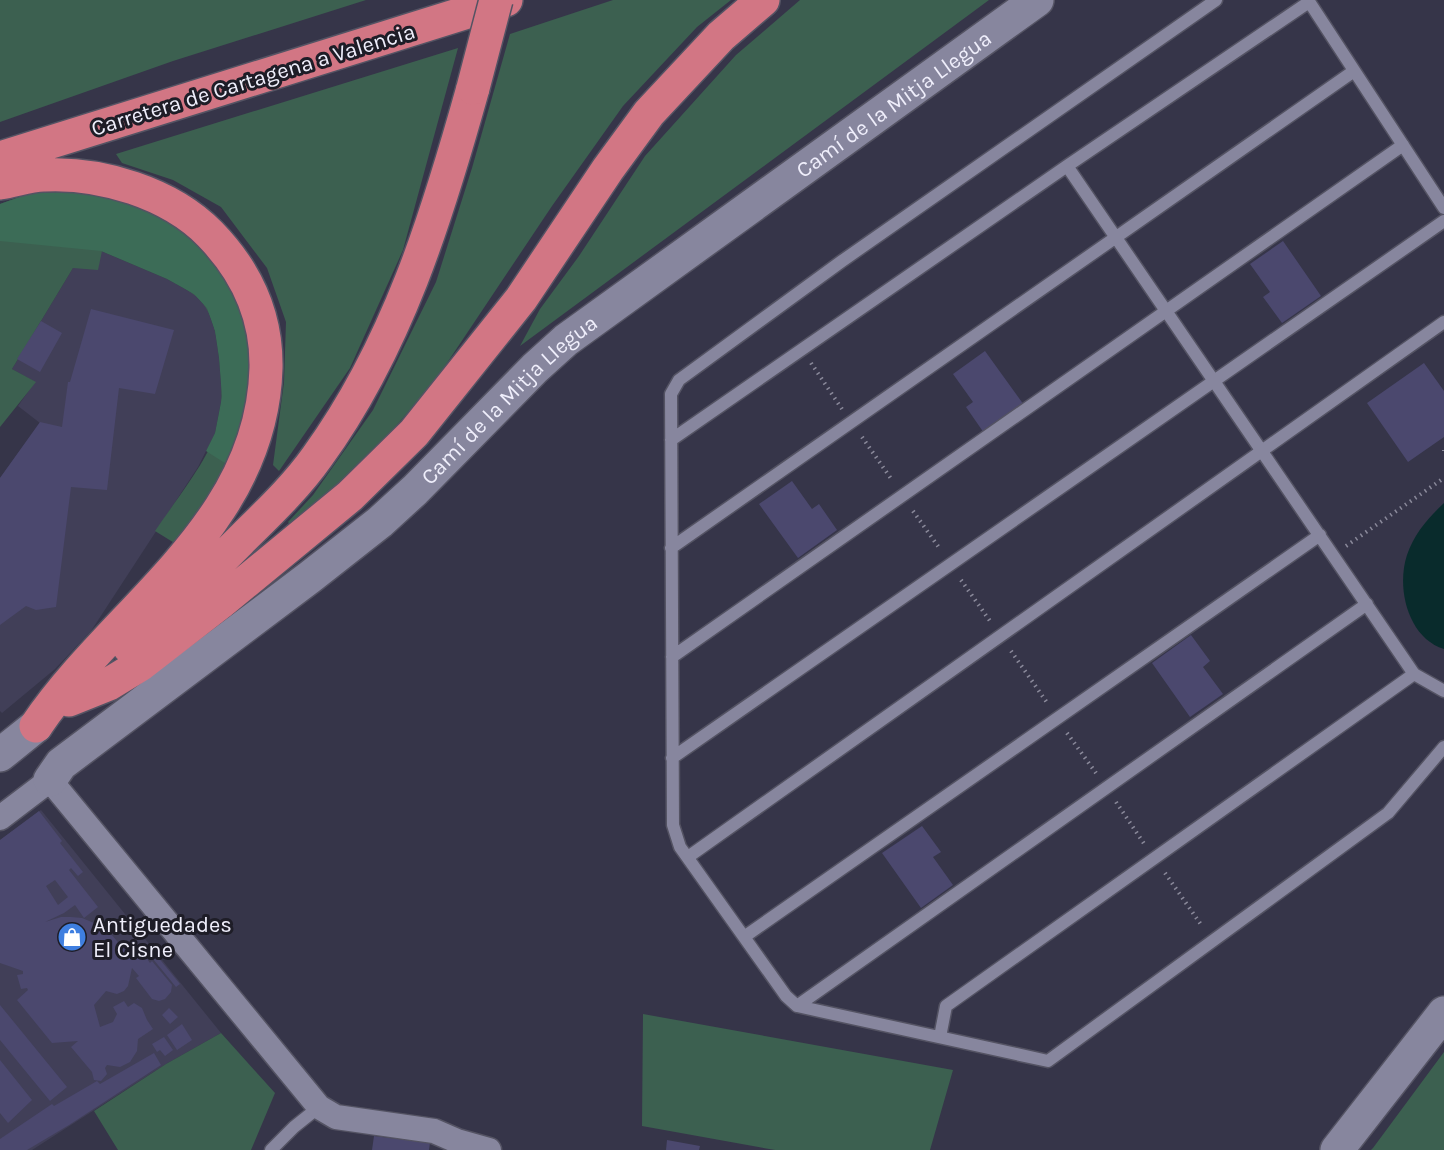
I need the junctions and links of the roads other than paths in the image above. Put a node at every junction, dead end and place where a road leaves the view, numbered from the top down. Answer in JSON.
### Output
{"nodes":[{"id":1,"x":432,"y":0,"type":"edge"},
{"id":2,"x":496,"y":0,"type":"edge"},
{"id":3,"x":506,"y":0,"type":"edge"},
{"id":4,"x":763,"y":0,"type":"edge"},
{"id":5,"x":1037,"y":0,"type":"edge"},
{"id":6,"x":1216,"y":0,"type":"edge"},
{"id":7,"x":1309,"y":1,"type":"edge"},
{"id":8,"x":1354,"y":71,"type":"junction"},
{"id":9,"x":180,"y":101,"type":"junction"},
{"id":10,"x":1403,"y":145,"type":"junction"},
{"id":11,"x":0,"y":158,"type":"edge"},
{"id":12,"x":1067,"y":166,"type":"junction"},
{"id":13,"x":0,"y":183,"type":"edge"},
{"id":14,"x":1444,"y":208,"type":"edge"},
{"id":15,"x":1444,"y":221,"type":"edge"},
{"id":16,"x":1116,"y":238,"type":"junction"},
{"id":17,"x":1166,"y":310,"type":"junction"},
{"id":18,"x":1444,"y":322,"type":"edge"},
{"id":19,"x":1214,"y":381,"type":"junction"},
{"id":20,"x":671,"y":440,"type":"junction"},
{"id":21,"x":1263,"y":451,"type":"junction"},
{"id":22,"x":1320,"y":535,"type":"junction"},
{"id":23,"x":671,"y":548,"type":"junction"},
{"id":24,"x":1367,"y":604,"type":"junction"},
{"id":25,"x":672,"y":657,"type":"junction"},
{"id":26,"x":1414,"y":674,"type":"junction"},
{"id":27,"x":1444,"y":690,"type":"edge"},
{"id":28,"x":69,"y":700,"type":"junction"},
{"id":29,"x":36,"y":726,"type":"junction"},
{"id":30,"x":3,"y":745,"type":"edge"},
{"id":31,"x":1444,"y":747,"type":"edge"},
{"id":32,"x":672,"y":758,"type":"junction"},
{"id":33,"x":50,"y":780,"type":"junction"},
{"id":34,"x":0,"y":818,"type":"edge"},
{"id":35,"x":688,"y":857,"type":"junction"},
{"id":36,"x":744,"y":937,"type":"junction"},
{"id":37,"x":797,"y":1006,"type":"junction"},
{"id":38,"x":1444,"y":1013,"type":"edge"},
{"id":39,"x":940,"y":1037,"type":"junction"},
{"id":40,"x":319,"y":1107,"type":"junction"},
{"id":41,"x":271,"y":1150,"type":"edge"},
{"id":42,"x":489,"y":1150,"type":"edge"},
{"id":43,"x":1337,"y":1150,"type":"edge"}],
"edges":[{"from":1,"to":9,"type":"highway"},
{"from":2,"to":28,"type":"highway","bridge":true},
{"from":3,"to":9,"type":"highway","name":"Carretera de Cartagena a Valencia"},
{"from":4,"to":28,"type":"highway"},
{"from":5,"to":33,"type":"street","name":"Camí de la Mitja Llegua"},
{"from":6,"to":20,"type":"lane"},
{"from":7,"to":8,"type":"lane"},
{"from":7,"to":12,"type":"lane"},
{"from":8,"to":10,"type":"lane"},
{"from":8,"to":16,"type":"lane"},
{"from":9,"to":11,"type":"highway","name":"Carretera de Cartagena a Valencia"},
{"from":10,"to":14,"type":"lane"},
{"from":10,"to":17,"type":"lane"},
{"from":12,"to":16,"type":"lane"},
{"from":12,"to":20,"type":"lane"},
{"from":13,"to":29,"type":"highway"},
{"from":15,"to":19,"type":"lane"},
{"from":16,"to":17,"type":"lane"},
{"from":16,"to":23,"type":"lane"},
{"from":17,"to":19,"type":"lane"},
{"from":17,"to":25,"type":"lane"},
{"from":18,"to":21,"type":"lane"},
{"from":19,"to":21,"type":"lane"},
{"from":19,"to":32,"type":"lane"},
{"from":20,"to":23,"type":"lane"},
{"from":21,"to":22,"type":"lane"},
{"from":21,"to":35,"type":"lane"},
{"from":22,"to":24,"type":"lane"},
{"from":22,"to":36,"type":"lane"},
{"from":23,"to":25,"type":"lane"},
{"from":24,"to":26,"type":"lane"},
{"from":24,"to":37,"type":"lane"},
{"from":25,"to":32,"type":"lane"},
{"from":26,"to":27,"type":"lane"},
{"from":26,"to":39,"type":"lane"},
{"from":28,"to":29,"type":"highway"},
{"from":29,"to":30,"type":"street"},
{"from":31,"to":39,"type":"lane"},
{"from":32,"to":35,"type":"lane"},
{"from":33,"to":34,"type":"street","name":"Camí de la Mitja Llegua"},
{"from":33,"to":40,"type":"street"},
{"from":35,"to":36,"type":"lane"},
{"from":36,"to":37,"type":"lane"},
{"from":37,"to":39,"type":"lane"},
{"from":38,"to":43,"type":"street"},
{"from":40,"to":41,"type":"lane"},
{"from":40,"to":42,"type":"street"}]}
